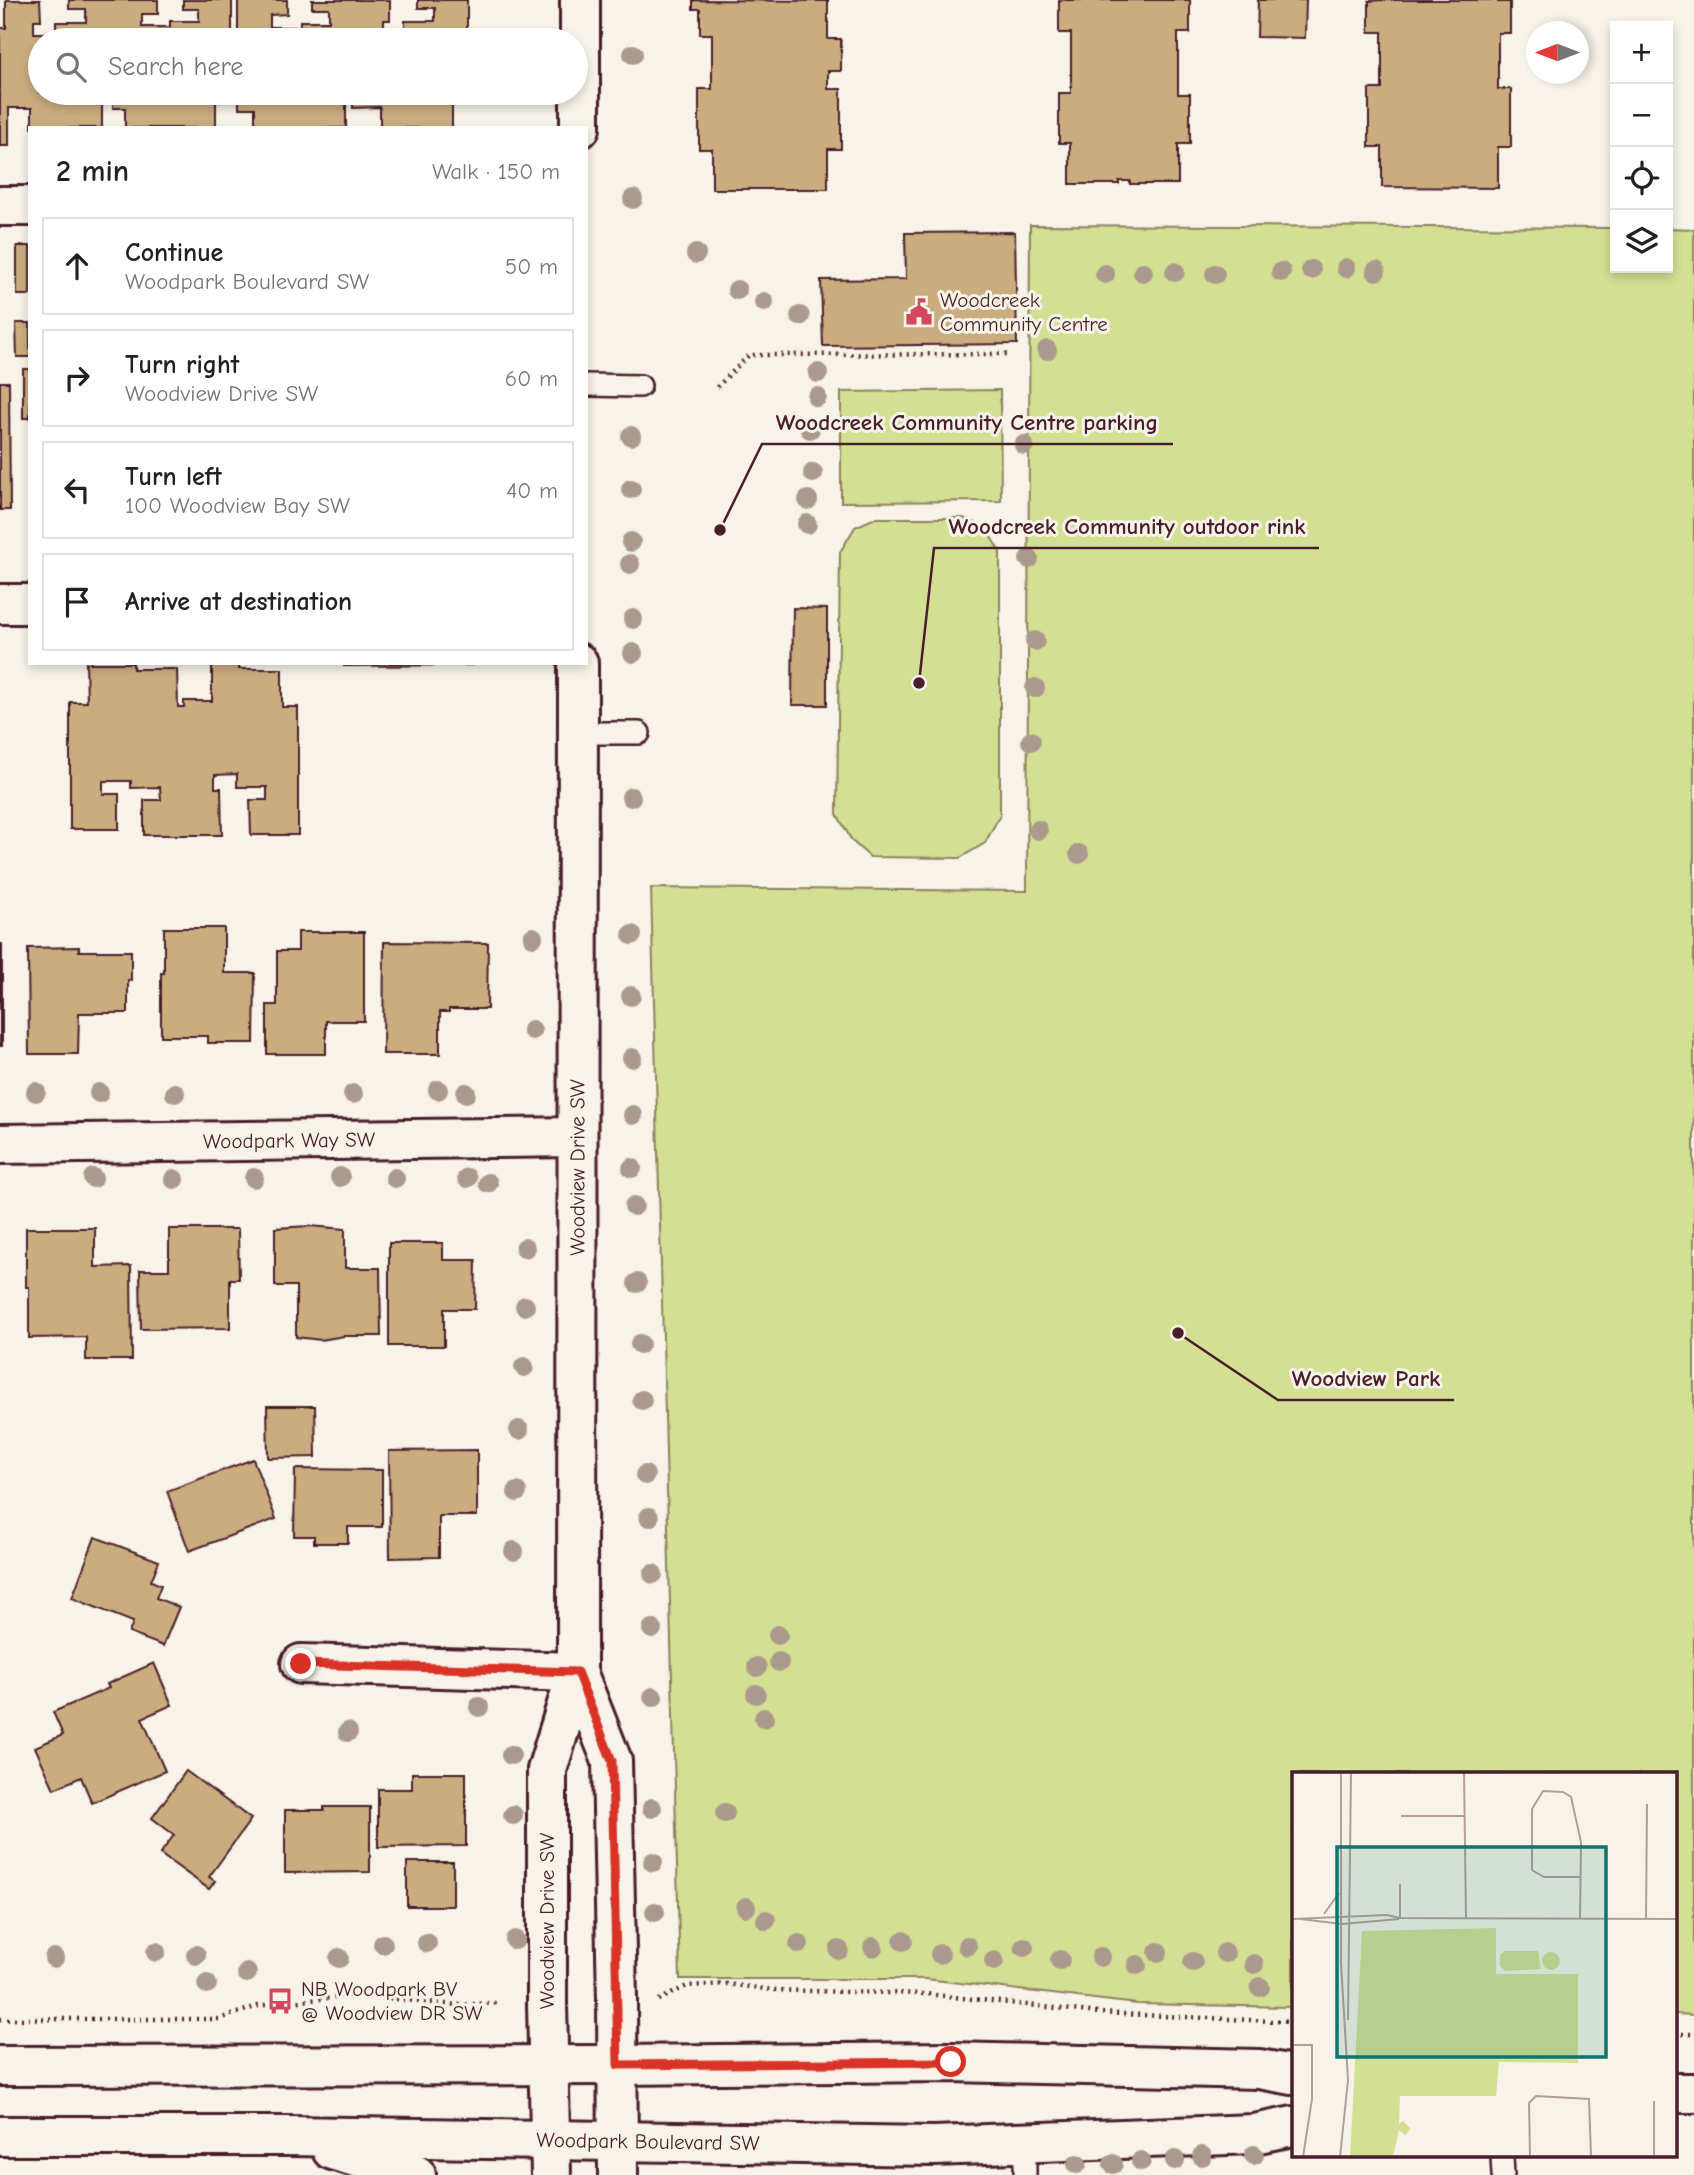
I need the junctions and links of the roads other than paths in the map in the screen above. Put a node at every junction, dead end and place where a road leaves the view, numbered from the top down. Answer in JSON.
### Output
{"nodes":[{"id":1,"x":580,"y":0,"type":"edge"},
{"id":2,"x":580,"y":28,"type":"edge"},
{"id":3,"x":580,"y":105,"type":"edge"},
{"id":4,"x":580,"y":126,"type":"edge"},
{"id":5,"x":0,"y":205,"type":"edge"},
{"id":6,"x":28,"y":206,"type":"edge"},
{"id":7,"x":588,"y":384,"type":"edge"},
{"id":8,"x":639,"y":386,"type":"dead end"},
{"id":9,"x":0,"y":604,"type":"edge"},
{"id":10,"x":28,"y":604,"type":"edge"},
{"id":11,"x":578,"y":665,"type":"edge"},
{"id":12,"x":578,"y":733,"type":"junction"},
{"id":13,"x":639,"y":733,"type":"dead end"},
{"id":14,"x":577,"y":1137,"type":"junction"},
{"id":15,"x":0,"y":1144,"type":"edge"},
{"id":16,"x":301,"y":1664,"type":"dead end"},
{"id":17,"x":577,"y":1672,"type":"junction"},
{"id":18,"x":549,"y":2065,"type":"junction"},
{"id":19,"x":618,"y":2065,"type":"junction"},
{"id":20,"x":0,"y":2066,"type":"edge"},
{"id":21,"x":1292,"y":2075,"type":"edge"},
{"id":22,"x":1694,"y":2092,"type":"edge"},
{"id":23,"x":1676,"y":2093,"type":"edge"},
{"id":24,"x":1292,"y":2126,"type":"edge"},
{"id":25,"x":0,"y":2136,"type":"edge"},
{"id":26,"x":287,"y":2136,"type":"junction"},
{"id":27,"x":550,"y":2158,"type":"edge"},
{"id":28,"x":618,"y":2158,"type":"edge"},
{"id":29,"x":1025,"y":2159,"type":"edge"},
{"id":30,"x":416,"y":2175,"type":"edge"}],
"edges":[{"from":1,"to":2,"type":"street"},
{"from":3,"to":4,"type":"street"},
{"from":5,"to":6,"type":"street"},
{"from":7,"to":8,"type":"lane"},
{"from":9,"to":10,"type":"street"},
{"from":11,"to":12,"type":"street","name":"Woodview Drive SW"},
{"from":12,"to":13,"type":"lane"},
{"from":12,"to":14,"type":"street","name":"Woodview Drive SW"},
{"from":14,"to":15,"type":"street","name":"Woodpark Way SW"},
{"from":14,"to":17,"type":"street","name":"Woodview Drive SW"},
{"from":16,"to":17,"type":"street"},
{"from":17,"to":18,"type":"street","name":"Woodview Drive SW"},
{"from":17,"to":19,"type":"street","name":"Woodview Drive SW"},
{"from":18,"to":19,"type":"street"},
{"from":18,"to":20,"type":"street"},
{"from":18,"to":27,"type":"street","name":"Woodview Drive SW"},
{"from":19,"to":21,"type":"street"},
{"from":19,"to":28,"type":"street","name":"Woodview Drive SW"},
{"from":22,"to":23,"type":"street"},
{"from":24,"to":29,"type":"street","name":"Woodpark Boulevard SW"},
{"from":25,"to":26,"type":"street","name":"Woodpark Boulevard SW"},
{"from":26,"to":27,"type":"street","name":"Woodpark Boulevard SW"},
{"from":26,"to":30,"type":"street"},
{"from":27,"to":28,"type":"street","name":"Woodpark Boulevard SW"},
{"from":28,"to":29,"type":"street","name":"Woodpark Boulevard SW"}]}
